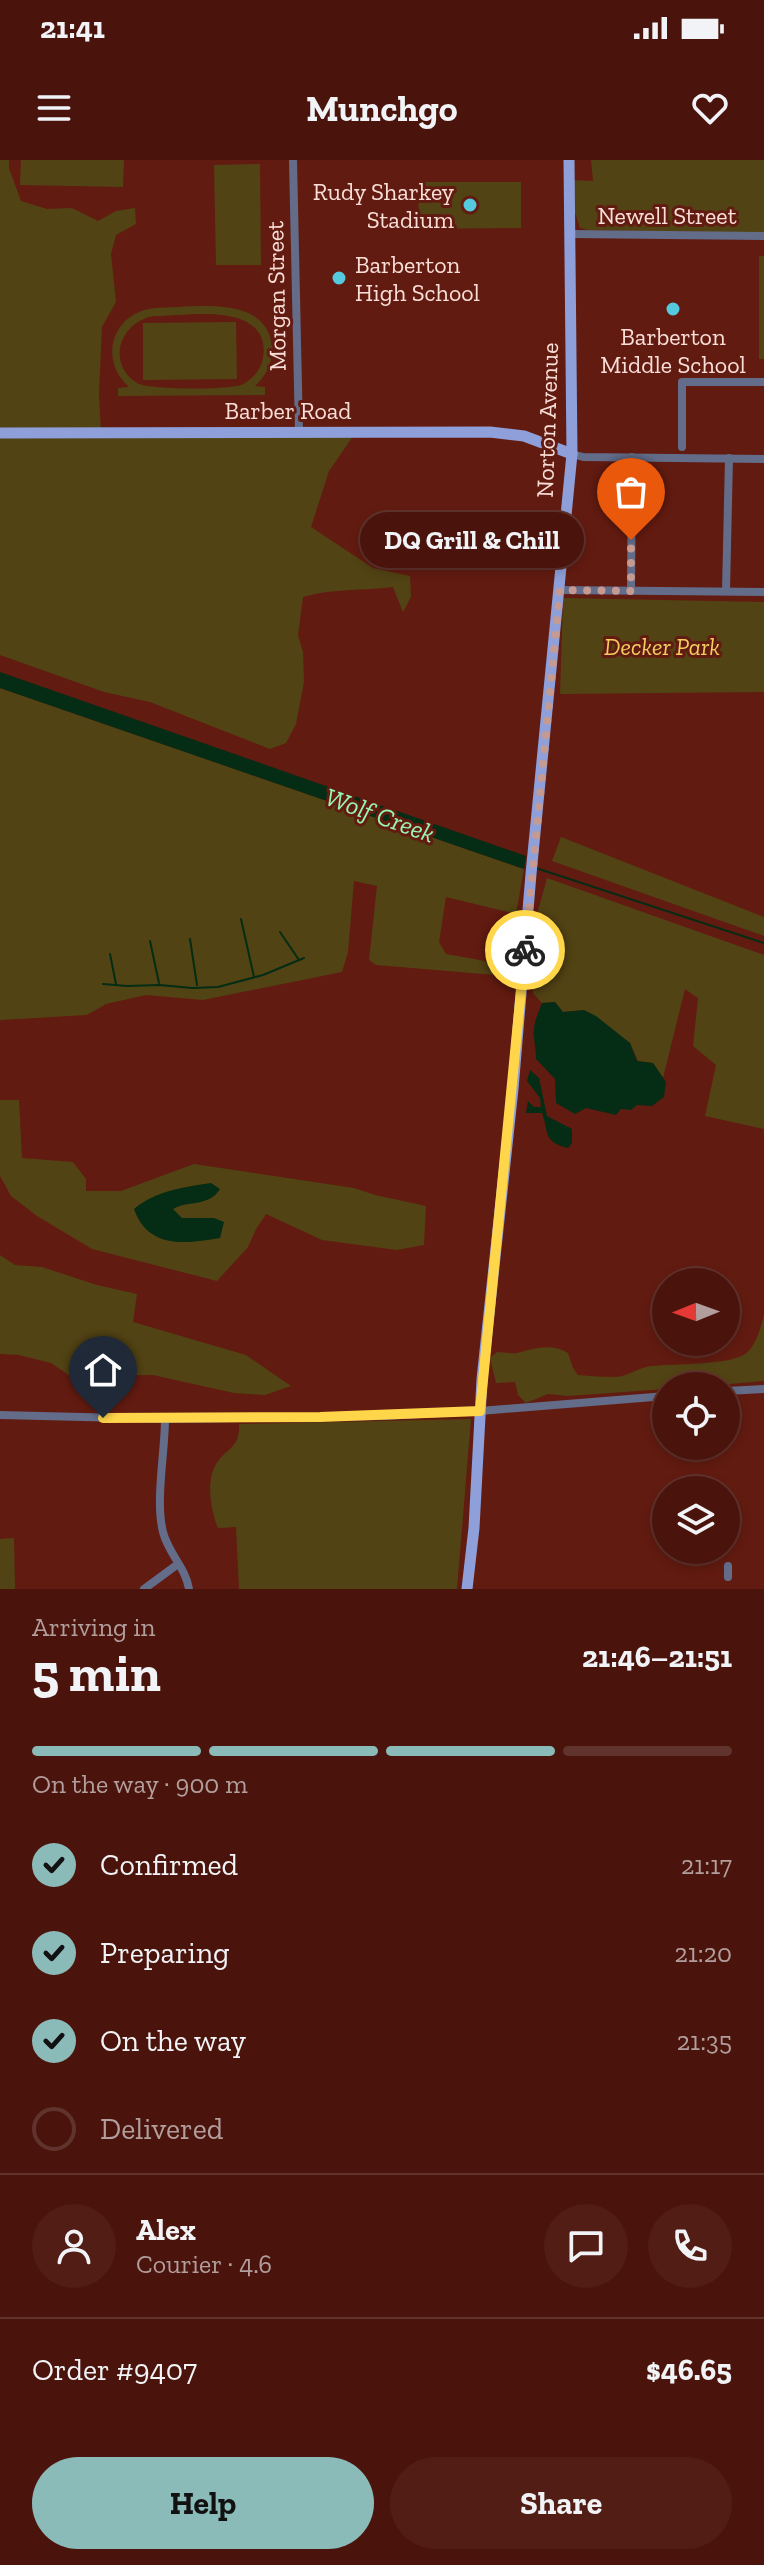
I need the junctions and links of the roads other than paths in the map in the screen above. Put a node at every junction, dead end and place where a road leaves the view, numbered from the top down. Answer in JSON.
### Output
{"nodes":[{"id":1,"x":293,"y":160,"type":"edge"},
{"id":2,"x":569,"y":160,"type":"edge"},
{"id":3,"x":570,"y":234,"type":"junction"},
{"id":4,"x":764,"y":236,"type":"edge"},
{"id":5,"x":764,"y":382,"type":"edge"},
{"id":6,"x":299,"y":432,"type":"junction"},
{"id":7,"x":0,"y":433,"type":"edge"},
{"id":8,"x":682,"y":447,"type":"dead end"},
{"id":9,"x":572,"y":454,"type":"junction"},
{"id":10,"x":632,"y":457,"type":"junction"},
{"id":11,"x":729,"y":458,"type":"junction"},
{"id":12,"x":764,"y":459,"type":"edge"},
{"id":13,"x":560,"y":590,"type":"junction"},
{"id":14,"x":631,"y":591,"type":"junction"},
{"id":15,"x":726,"y":591,"type":"junction"},
{"id":16,"x":764,"y":592,"type":"edge"},
{"id":17,"x":764,"y":1389,"type":"edge"},
{"id":18,"x":740,"y":1390,"type":"edge"},
{"id":19,"x":652,"y":1397,"type":"edge"},
{"id":20,"x":480,"y":1411,"type":"junction"},
{"id":21,"x":0,"y":1415,"type":"edge"},
{"id":22,"x":165,"y":1419,"type":"junction"},
{"id":23,"x":178,"y":1564,"type":"junction"},
{"id":24,"x":728,"y":1566,"type":"dead end"},
{"id":25,"x":728,"y":1577,"type":"dead end"},
{"id":26,"x":144,"y":1589,"type":"edge"},
{"id":27,"x":189,"y":1589,"type":"edge"},
{"id":28,"x":467,"y":1589,"type":"edge"}],
"edges":[{"from":1,"to":6,"type":"street","name":"Morgan Street"},
{"from":2,"to":3,"type":"main road","name":"Norton Avenue"},
{"from":3,"to":4,"type":"street","name":"Newell Street"},
{"from":3,"to":9,"type":"main road","name":"Norton Avenue"},
{"from":5,"to":8,"type":"street"},
{"from":6,"to":7,"type":"main road","name":"Barber Road"},
{"from":6,"to":9,"type":"main road","name":"Barber Road"},
{"from":9,"to":10,"type":"street"},
{"from":9,"to":13,"type":"main road","name":"Norton Avenue"},
{"from":10,"to":11,"type":"street"},
{"from":10,"to":14,"type":"street"},
{"from":11,"to":12,"type":"street"},
{"from":11,"to":15,"type":"street"},
{"from":13,"to":14,"type":"street"},
{"from":13,"to":20,"type":"main road","name":"Norton Avenue"},
{"from":14,"to":15,"type":"street"},
{"from":15,"to":16,"type":"street"},
{"from":17,"to":18,"type":"street"},
{"from":19,"to":20,"type":"street"},
{"from":20,"to":22,"type":"street"},
{"from":20,"to":28,"type":"main road","name":"Norton Avenue"},
{"from":21,"to":22,"type":"street"},
{"from":22,"to":23,"type":"street"},
{"from":23,"to":26,"type":"street"},
{"from":23,"to":27,"type":"street"},
{"from":24,"to":25,"type":"street"}]}
